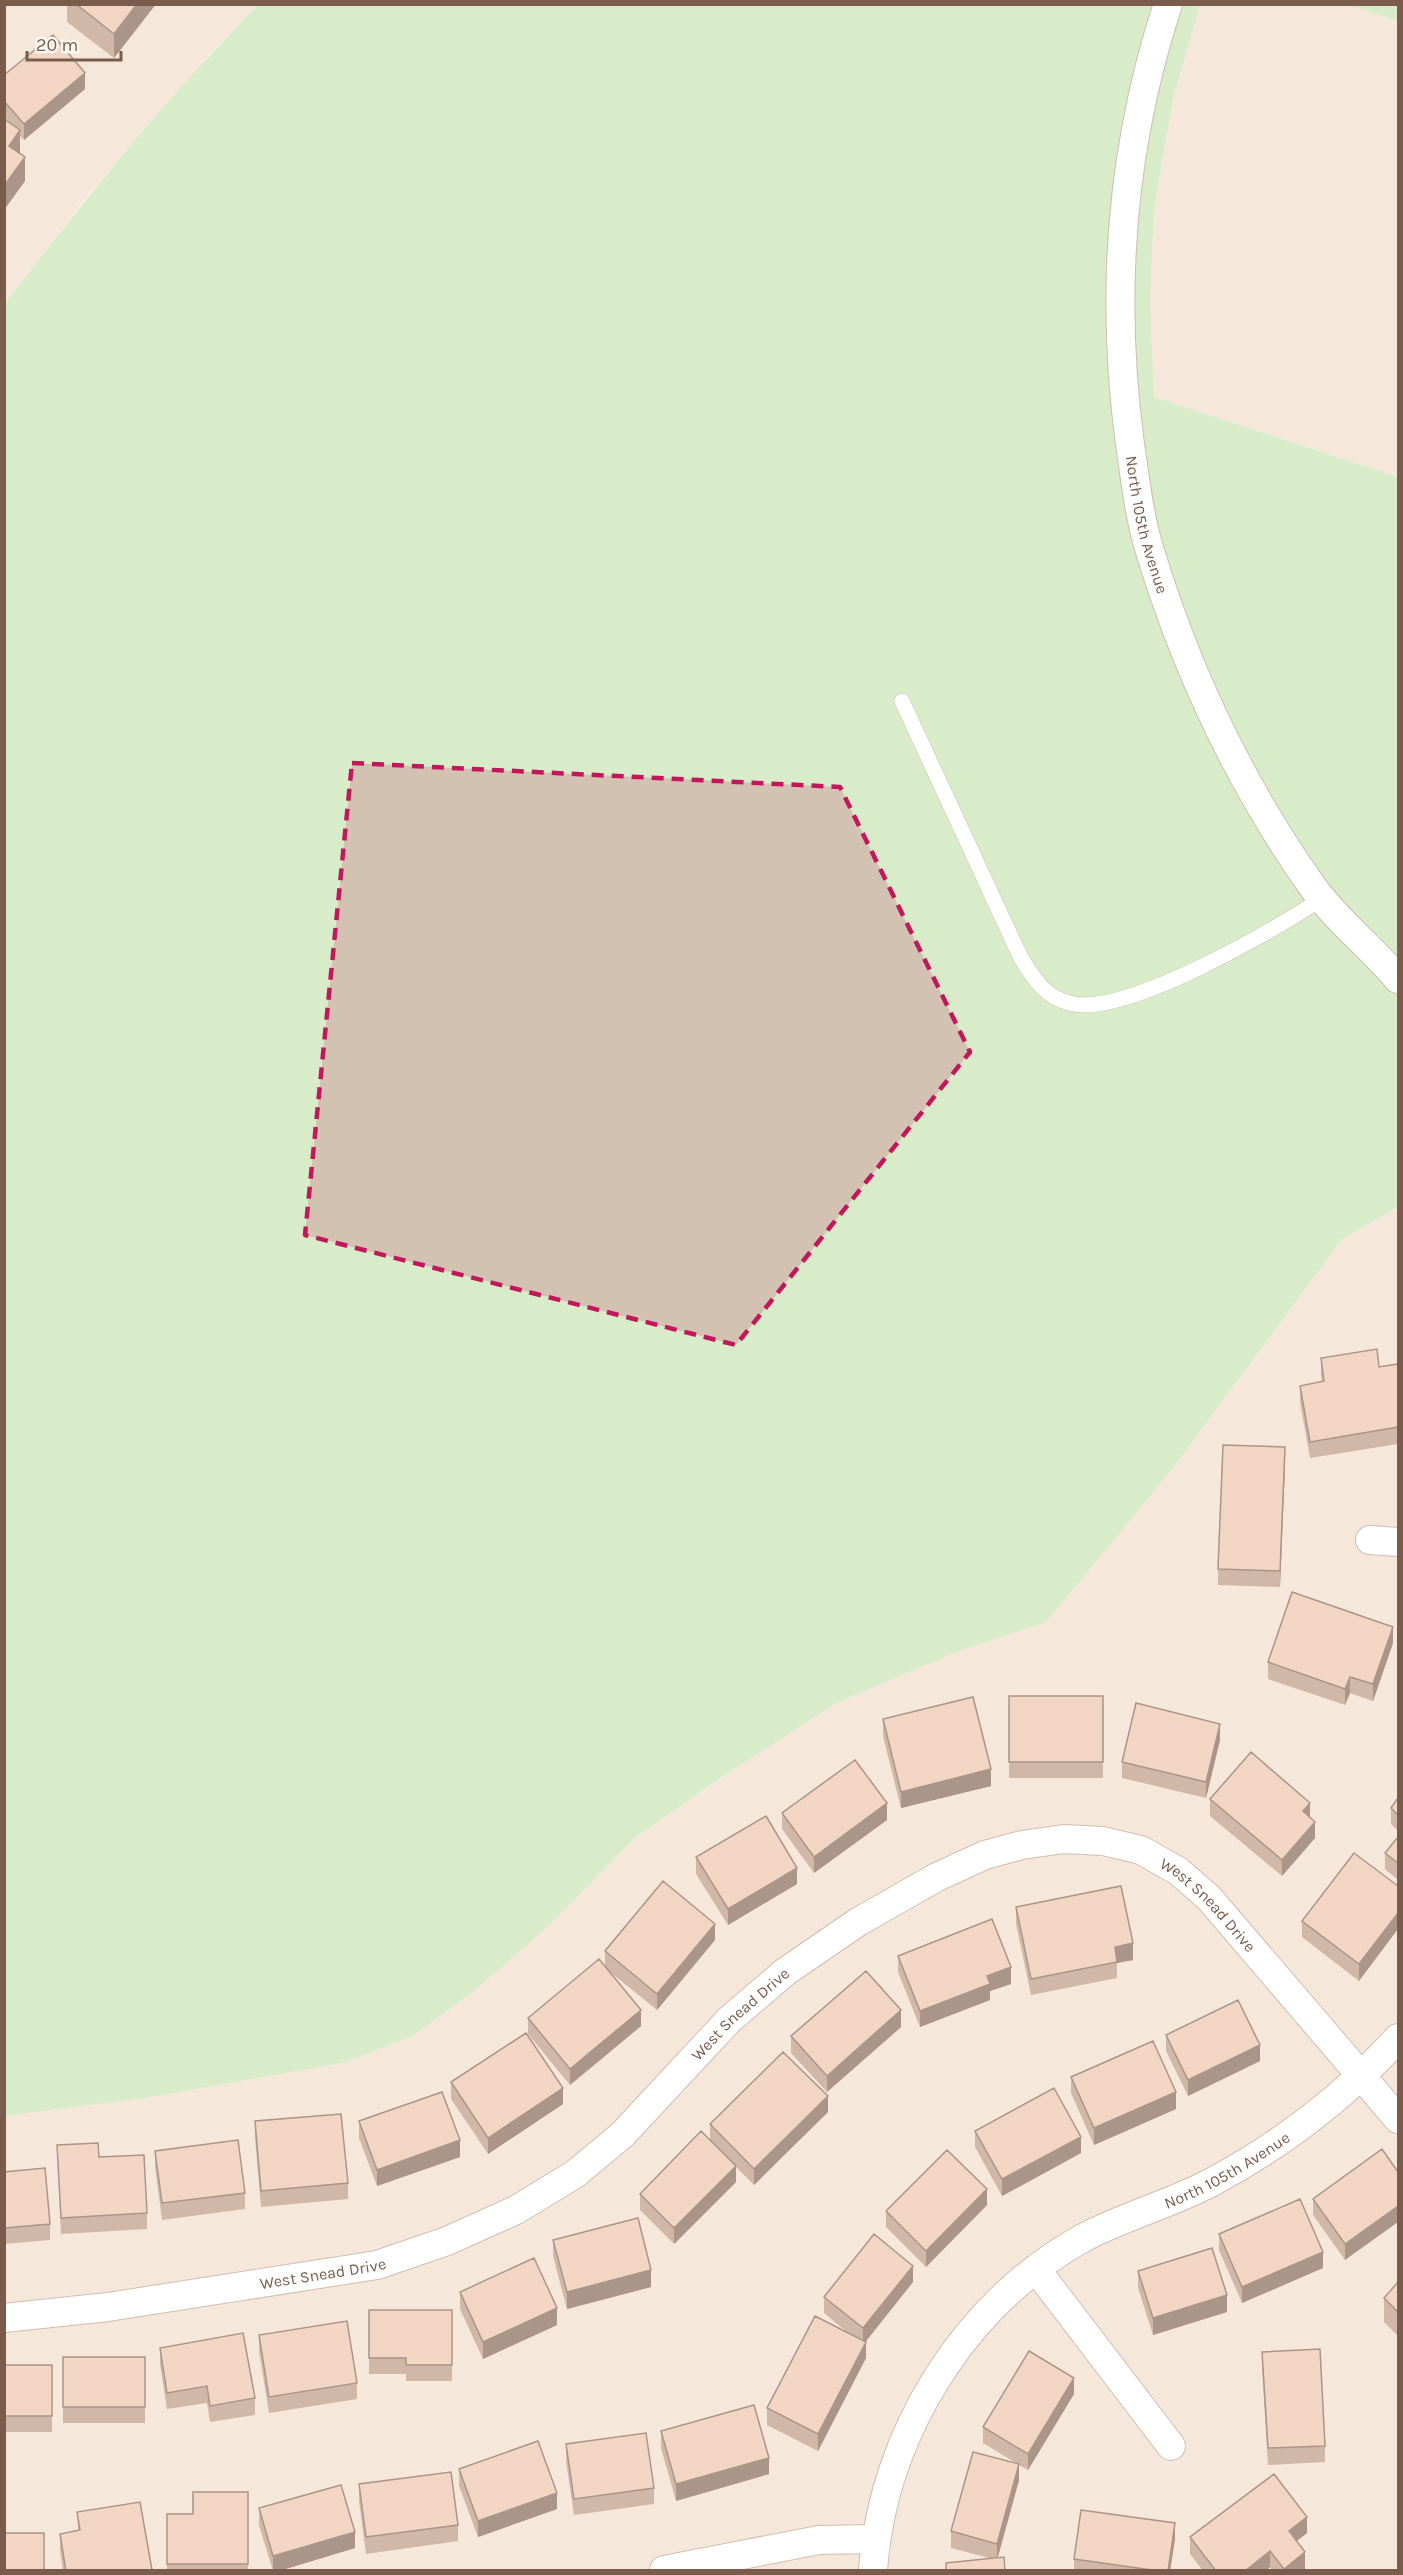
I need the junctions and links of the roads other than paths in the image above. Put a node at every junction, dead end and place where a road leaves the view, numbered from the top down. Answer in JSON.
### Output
{"nodes":[{"id":1,"x":1168,"y":4,"type":"edge"},
{"id":2,"x":902,"y":700,"type":"dead end"},
{"id":3,"x":1323,"y":898,"type":"junction"},
{"id":4,"x":1398,"y":979,"type":"edge"},
{"id":5,"x":1370,"y":1540,"type":"dead end"},
{"id":6,"x":1398,"y":1542,"type":"edge"},
{"id":7,"x":1398,"y":2038,"type":"edge"},
{"id":8,"x":1362,"y":2078,"type":"junction"},
{"id":9,"x":1398,"y":2119,"type":"edge"},
{"id":10,"x":1036,"y":2270,"type":"junction"},
{"id":11,"x":4,"y":2318,"type":"edge"},
{"id":12,"x":1171,"y":2446,"type":"dead end"},
{"id":13,"x":876,"y":2540,"type":"junction"},
{"id":14,"x":664,"y":2571,"type":"edge"},
{"id":15,"x":873,"y":2571,"type":"edge"}],
"edges":[{"from":1,"to":3,"type":"street","name":"North 105th Avenue"},
{"from":2,"to":3,"type":"lane"},
{"from":3,"to":4,"type":"street","name":"North 105th Avenue"},
{"from":5,"to":6,"type":"street"},
{"from":7,"to":8,"type":"street","name":"North 105th Avenue"},
{"from":8,"to":9,"type":"street","name":"West Snead Drive"},
{"from":8,"to":10,"type":"street","name":"North 105th Avenue"},
{"from":8,"to":11,"type":"street","name":"West Snead Drive"},
{"from":10,"to":12,"type":"street"},
{"from":10,"to":13,"type":"street","name":"North 105th Avenue"},
{"from":13,"to":14,"type":"street"},
{"from":13,"to":15,"type":"street","name":"North 105th Avenue"}]}
